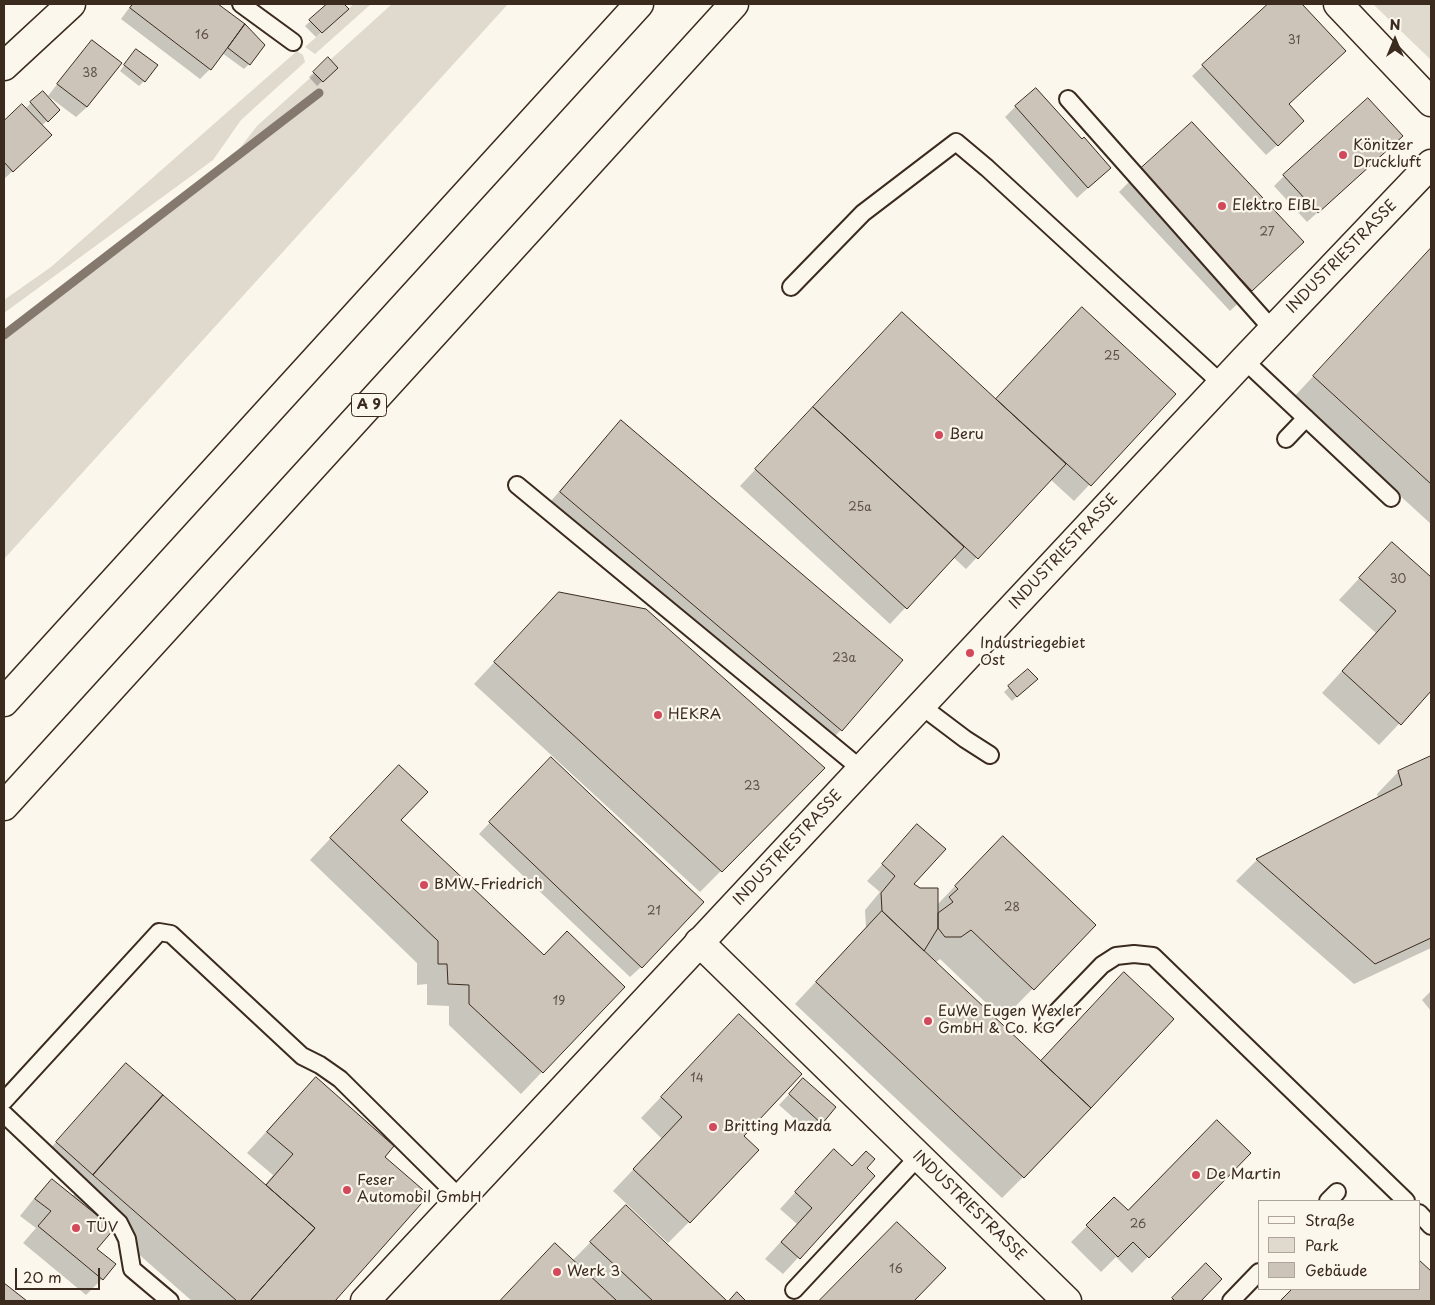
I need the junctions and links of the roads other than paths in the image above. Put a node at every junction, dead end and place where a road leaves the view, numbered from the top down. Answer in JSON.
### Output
{"nodes":[{"id":1,"x":71,"y":4,"type":"edge"},
{"id":2,"x":241,"y":4,"type":"edge"},
{"id":3,"x":639,"y":4,"type":"edge"},
{"id":4,"x":734,"y":4,"type":"edge"},
{"id":5,"x":1338,"y":4,"type":"edge"},
{"id":6,"x":293,"y":42,"type":"dead end"},
{"id":7,"x":4,"y":66,"type":"edge"},
{"id":8,"x":1068,"y":100,"type":"dead end"},
{"id":9,"x":1431,"y":102,"type":"edge"},
{"id":10,"x":1431,"y":164,"type":"edge"},
{"id":11,"x":791,"y":287,"type":"dead end"},
{"id":12,"x":1273,"y":330,"type":"junction"},
{"id":13,"x":1244,"y":360,"type":"junction"},
{"id":14,"x":1222,"y":384,"type":"junction"},
{"id":15,"x":1306,"y":418,"type":"junction"},
{"id":16,"x":1286,"y":439,"type":"dead end"},
{"id":17,"x":517,"y":484,"type":"dead end"},
{"id":18,"x":1390,"y":498,"type":"dead end"},
{"id":19,"x":4,"y":702,"type":"edge"},
{"id":20,"x":920,"y":705,"type":"junction"},
{"id":21,"x":990,"y":755,"type":"dead end"},
{"id":22,"x":861,"y":769,"type":"junction"},
{"id":23,"x":4,"y":806,"type":"edge"},
{"id":24,"x":699,"y":942,"type":"junction"},
{"id":25,"x":1048,"y":1021,"type":"dead end"},
{"id":26,"x":4,"y":1101,"type":"edge"},
{"id":27,"x":4,"y":1114,"type":"edge"},
{"id":28,"x":918,"y":1156,"type":"junction"},
{"id":29,"x":461,"y":1198,"type":"junction"},
{"id":30,"x":1405,"y":1200,"type":"edge"},
{"id":31,"x":1420,"y":1214,"type":"edge"},
{"id":32,"x":1431,"y":1226,"type":"edge"},
{"id":33,"x":1258,"y":1273,"type":"edge"},
{"id":34,"x":794,"y":1290,"type":"dead end"},
{"id":35,"x":170,"y":1301,"type":"edge"},
{"id":36,"x":365,"y":1301,"type":"edge"},
{"id":37,"x":1067,"y":1301,"type":"edge"},
{"id":38,"x":1230,"y":1301,"type":"edge"}],
"edges":[{"from":1,"to":7,"type":"main road"},
{"from":2,"to":6,"type":"lane"},
{"from":3,"to":19,"type":"main road"},
{"from":4,"to":23,"type":"main road","number":"A 9"},
{"from":5,"to":9,"type":"main road"},
{"from":8,"to":12,"type":"lane"},
{"from":10,"to":12,"type":"main road","name":"INDUSTRIESTRASSE"},
{"from":11,"to":14,"type":"lane"},
{"from":12,"to":13,"type":"main road","name":"INDUSTRIESTRASSE"},
{"from":13,"to":14,"type":"main road","name":"INDUSTRIESTRASSE"},
{"from":13,"to":15,"type":"lane"},
{"from":14,"to":20,"type":"main road","name":"INDUSTRIESTRASSE"},
{"from":15,"to":16,"type":"lane"},
{"from":15,"to":18,"type":"lane"},
{"from":17,"to":22,"type":"lane"},
{"from":20,"to":21,"type":"lane"},
{"from":20,"to":22,"type":"main road","name":"INDUSTRIESTRASSE"},
{"from":22,"to":24,"type":"main road","name":"INDUSTRIESTRASSE"},
{"from":24,"to":28,"type":"main road","name":"INDUSTRIESTRASSE"},
{"from":24,"to":29,"type":"main road","name":"INDUSTRIESTRASSE"},
{"from":25,"to":30,"type":"lane"},
{"from":26,"to":29,"type":"lane"},
{"from":27,"to":35,"type":"lane"},
{"from":28,"to":34,"type":"lane"},
{"from":28,"to":37,"type":"main road","name":"INDUSTRIESTRASSE"},
{"from":29,"to":36,"type":"main road","name":"INDUSTRIESTRASSE"},
{"from":31,"to":32,"type":"lane"},
{"from":33,"to":38,"type":"lane"}]}
